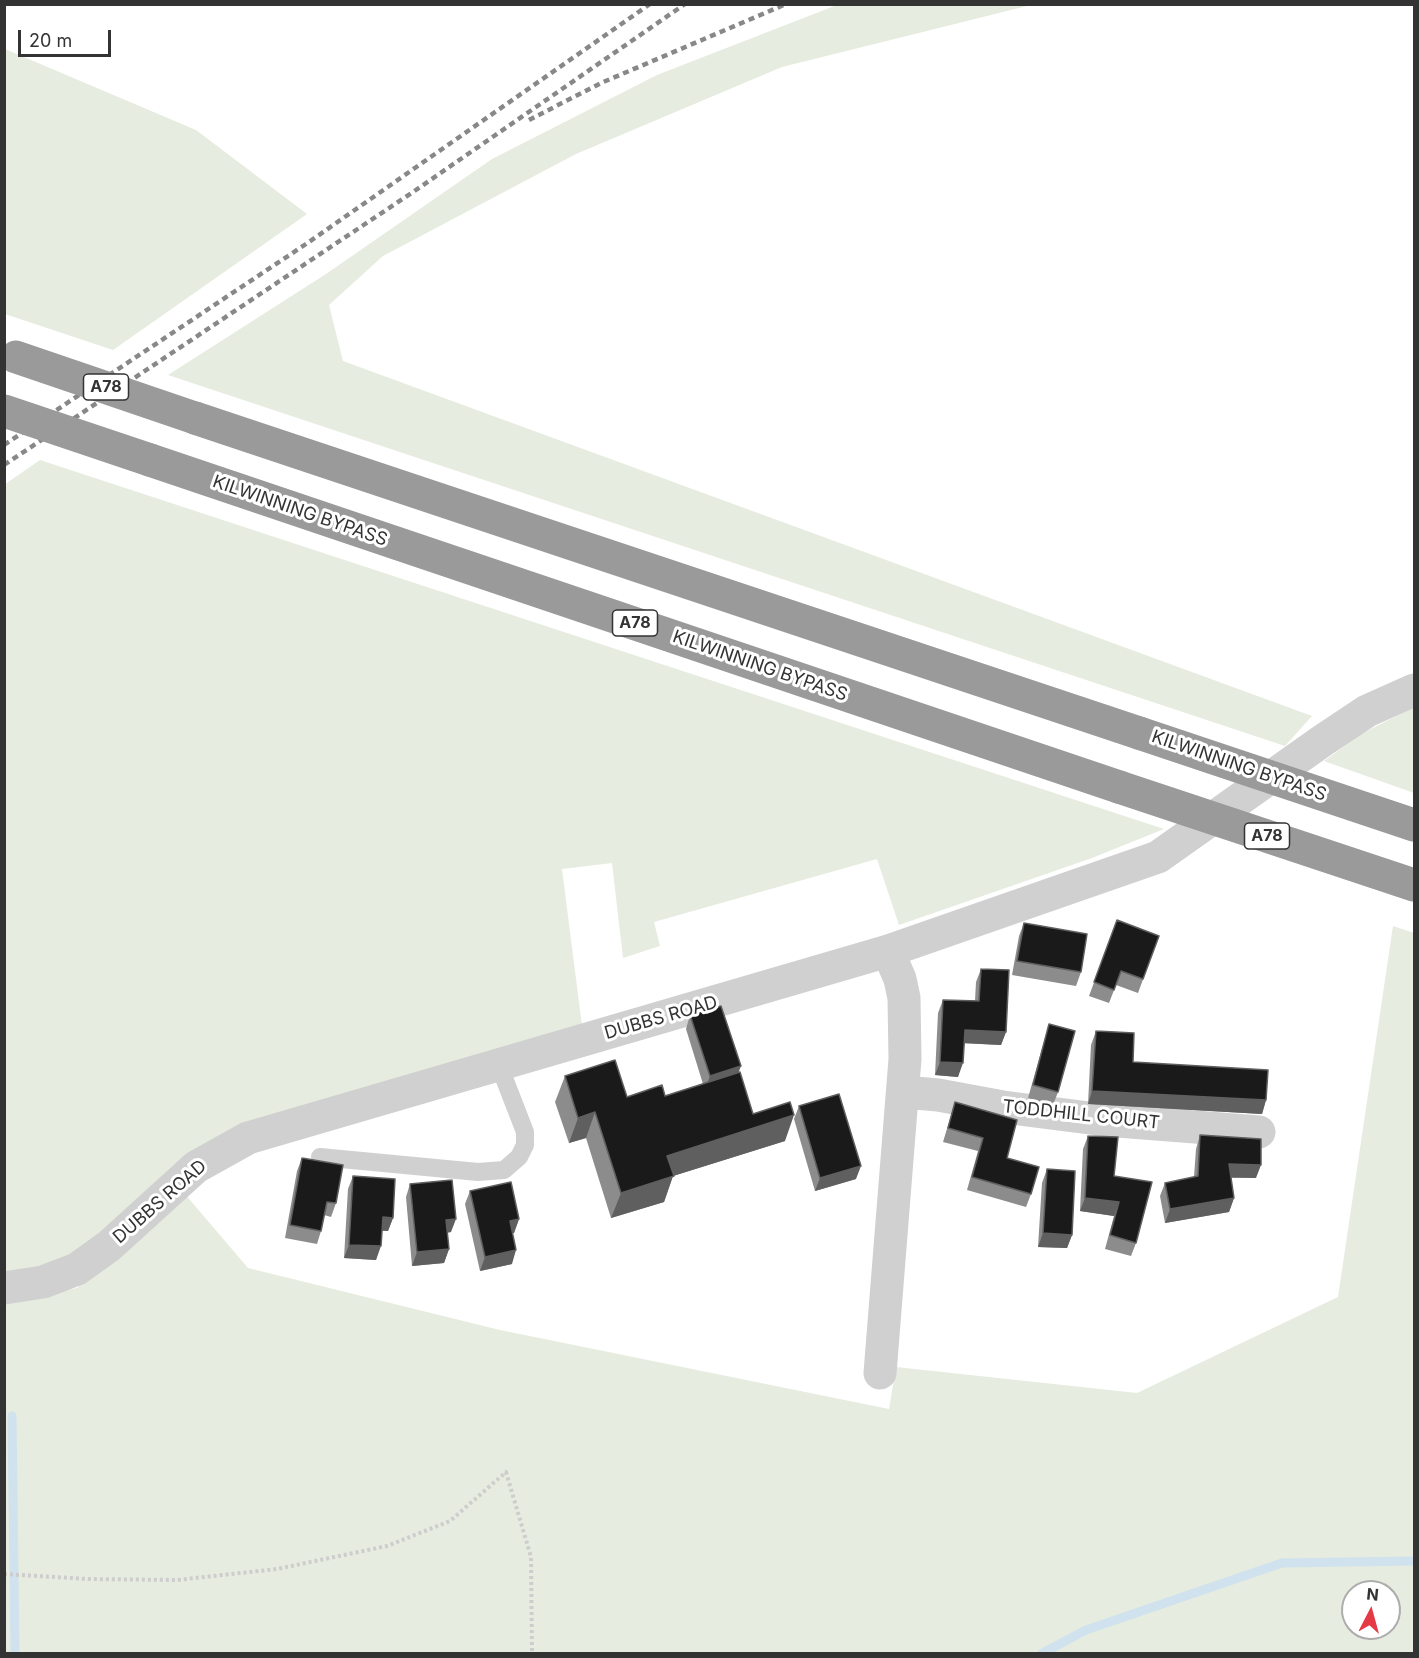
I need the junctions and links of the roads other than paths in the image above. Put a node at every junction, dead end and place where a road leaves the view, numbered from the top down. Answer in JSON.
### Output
{"nodes":[{"id":1,"x":10,"y":355,"type":"edge"},
{"id":2,"x":4,"y":411,"type":"edge"},
{"id":3,"x":1414,"y":690,"type":"edge"},
{"id":4,"x":1414,"y":825,"type":"edge"},
{"id":5,"x":1414,"y":885,"type":"edge"},
{"id":6,"x":888,"y":951,"type":"junction"},
{"id":7,"x":499,"y":1065,"type":"junction"},
{"id":8,"x":904,"y":1092,"type":"junction"},
{"id":9,"x":1258,"y":1132,"type":"dead end"},
{"id":10,"x":320,"y":1157,"type":"dead end"},
{"id":11,"x":4,"y":1288,"type":"edge"},
{"id":12,"x":880,"y":1373,"type":"dead end"}],
"edges":[{"from":1,"to":4,"type":"highway","name":"KILWINNING BYPASS","number":"A78","bridge":true},
{"from":2,"to":5,"type":"highway","name":"KILWINNING BYPASS","number":"A78","bridge":true},
{"from":3,"to":6,"type":"street","name":"DUBBS ROAD"},
{"from":6,"to":7,"type":"street","name":"DUBBS ROAD"},
{"from":6,"to":8,"type":"street"},
{"from":7,"to":10,"type":"lane"},
{"from":7,"to":11,"type":"street","name":"DUBBS ROAD"},
{"from":8,"to":9,"type":"street","name":"TODDHILL COURT"},
{"from":8,"to":12,"type":"street"}]}
